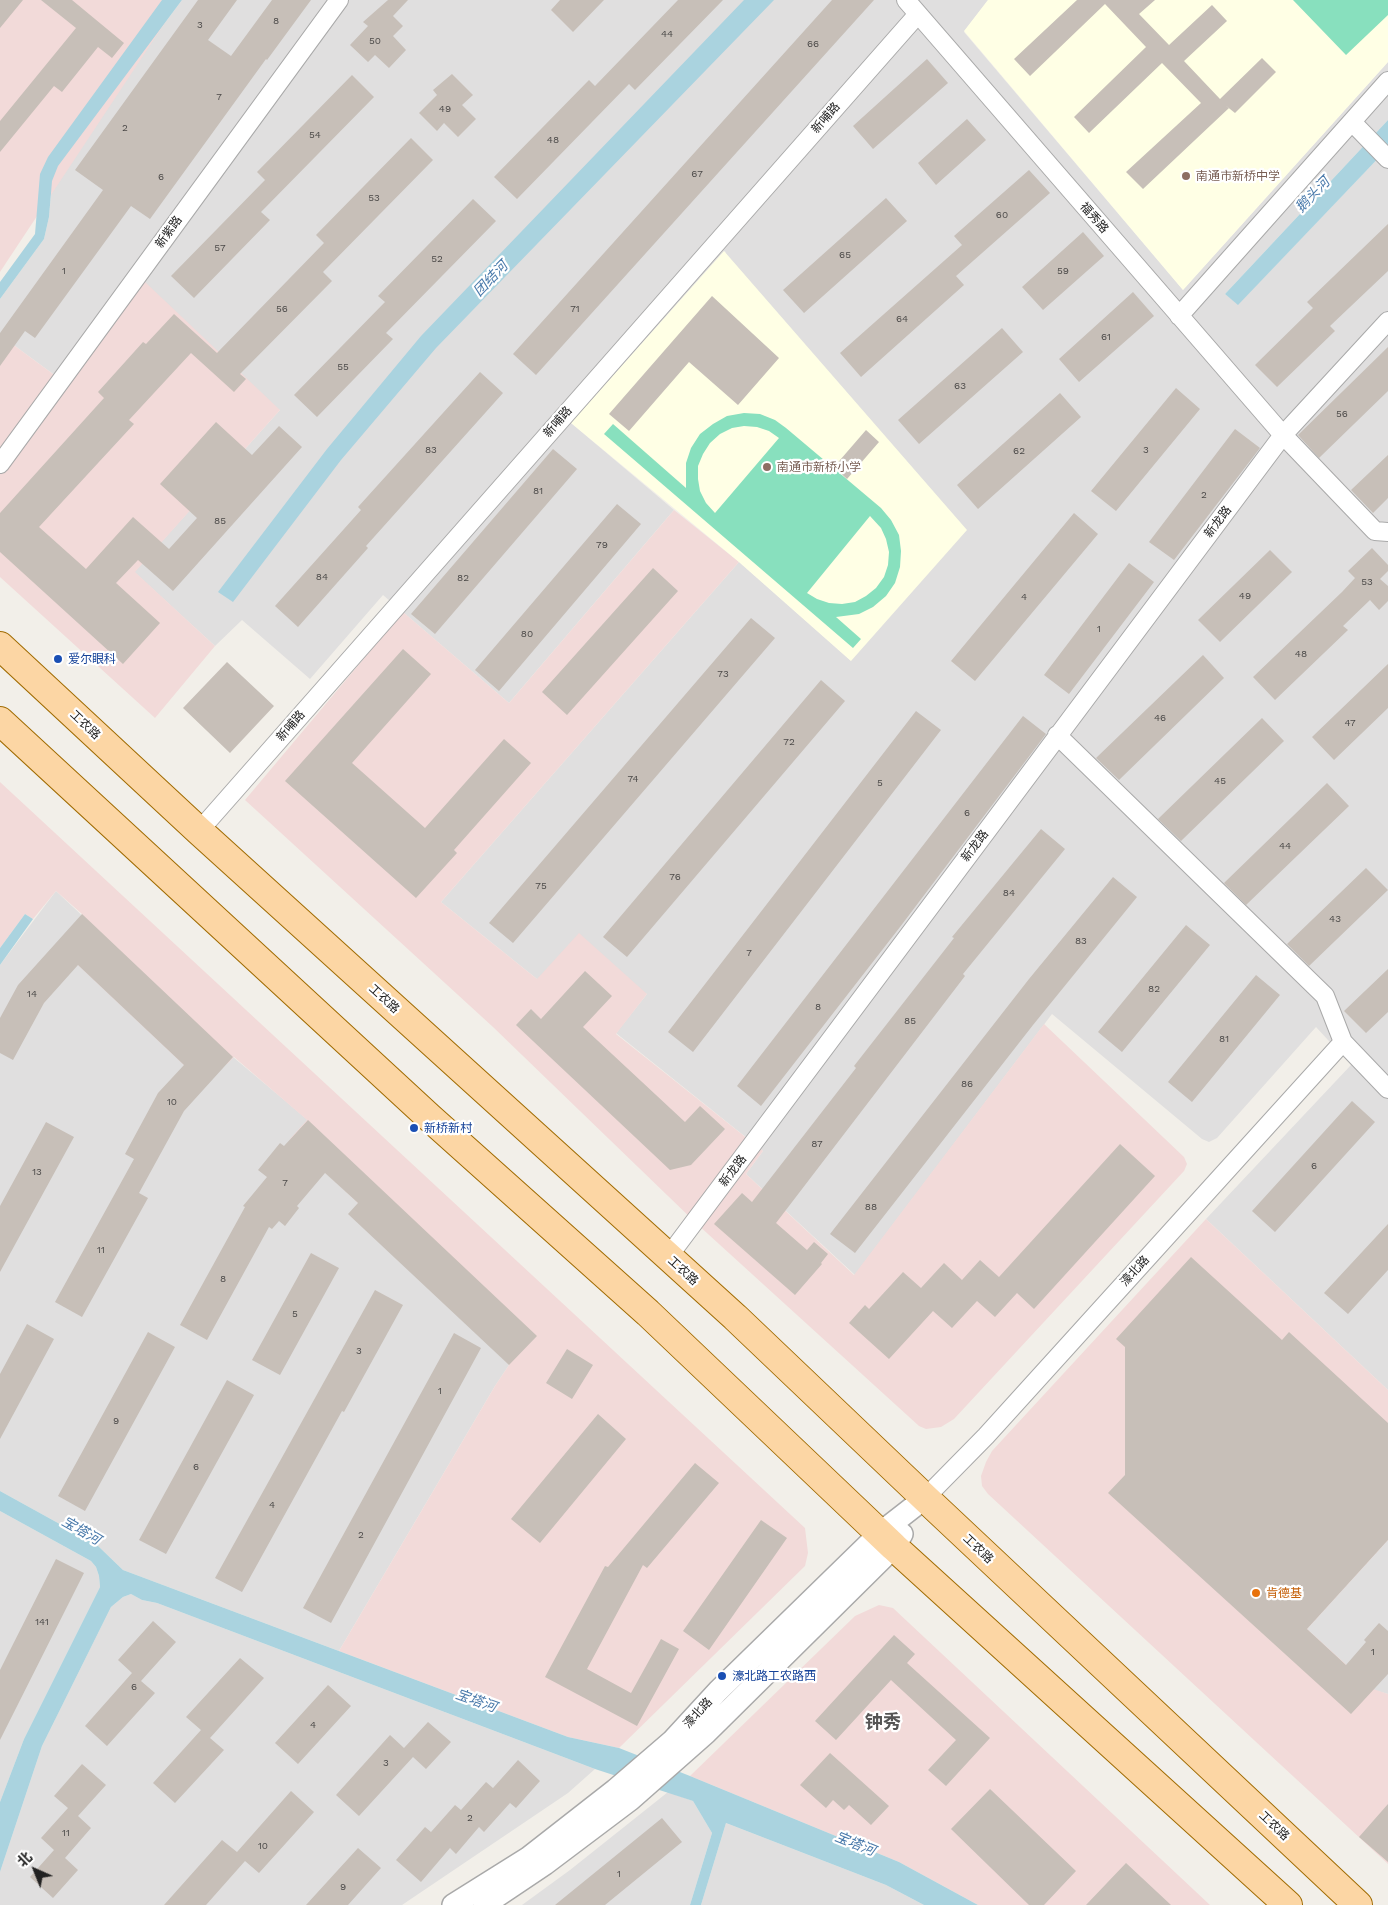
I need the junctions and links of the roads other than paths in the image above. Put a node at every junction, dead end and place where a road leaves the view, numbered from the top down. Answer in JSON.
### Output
{"nodes":[{"id":1,"x":339,"y":0,"type":"edge"},
{"id":2,"x":906,"y":0,"type":"edge"},
{"id":3,"x":918,"y":14,"type":"junction"},
{"id":4,"x":1388,"y":81,"type":"edge"},
{"id":5,"x":1352,"y":122,"type":"junction"},
{"id":6,"x":1388,"y":159,"type":"edge"},
{"id":7,"x":1179,"y":316,"type":"junction"},
{"id":8,"x":1388,"y":321,"type":"edge"},
{"id":9,"x":1282,"y":436,"type":"junction"},
{"id":10,"x":0,"y":464,"type":"edge"},
{"id":11,"x":1388,"y":532,"type":"edge"},
{"id":12,"x":0,"y":646,"type":"edge"},
{"id":13,"x":0,"y":721,"type":"edge"},
{"id":14,"x":1057,"y":735,"type":"junction"},
{"id":15,"x":199,"y":831,"type":"junction"},
{"id":16,"x":1343,"y":1042,"type":"junction"},
{"id":17,"x":1388,"y":1089,"type":"edge"},
{"id":18,"x":668,"y":1257,"type":"junction"},
{"id":19,"x":925,"y":1498,"type":"junction"},
{"id":20,"x":887,"y":1540,"type":"junction"},
{"id":21,"x":622,"y":1794,"type":"junction"},
{"id":22,"x":453,"y":1905,"type":"edge"},
{"id":23,"x":484,"y":1905,"type":"edge"},
{"id":24,"x":1288,"y":1905,"type":"edge"},
{"id":25,"x":1358,"y":1905,"type":"edge"}],
"edges":[{"from":1,"to":10,"type":"street","name":"新紫路"},
{"from":2,"to":3,"type":"street","name":"福秀路"},
{"from":3,"to":7,"type":"street","name":"福秀路"},
{"from":3,"to":15,"type":"street","name":"新哺路"},
{"from":4,"to":5,"type":"street"},
{"from":5,"to":6,"type":"street"},
{"from":5,"to":7,"type":"street"},
{"from":7,"to":9,"type":"street","name":"福秀路"},
{"from":8,"to":9,"type":"street","name":"新龙路"},
{"from":9,"to":11,"type":"street","name":"福秀路"},
{"from":9,"to":14,"type":"street","name":"新龙路"},
{"from":12,"to":15,"type":"main road","name":"工农路"},
{"from":13,"to":20,"type":"main road"},
{"from":14,"to":16,"type":"street"},
{"from":14,"to":18,"type":"street","name":"新龙路"},
{"from":15,"to":18,"type":"main road","name":"工农路"},
{"from":16,"to":17,"type":"street"},
{"from":16,"to":19,"type":"street","name":"濠北路"},
{"from":18,"to":19,"type":"main road","name":"工农路"},
{"from":19,"to":20,"type":"street","name":"濠北路"},
{"from":19,"to":25,"type":"main road","name":"工农路"},
{"from":20,"to":21,"type":"street","name":"濠北路"},
{"from":20,"to":24,"type":"main road"},
{"from":21,"to":22,"type":"street","name":"濠北路"},
{"from":21,"to":23,"type":"street","name":"濠北路"}]}
